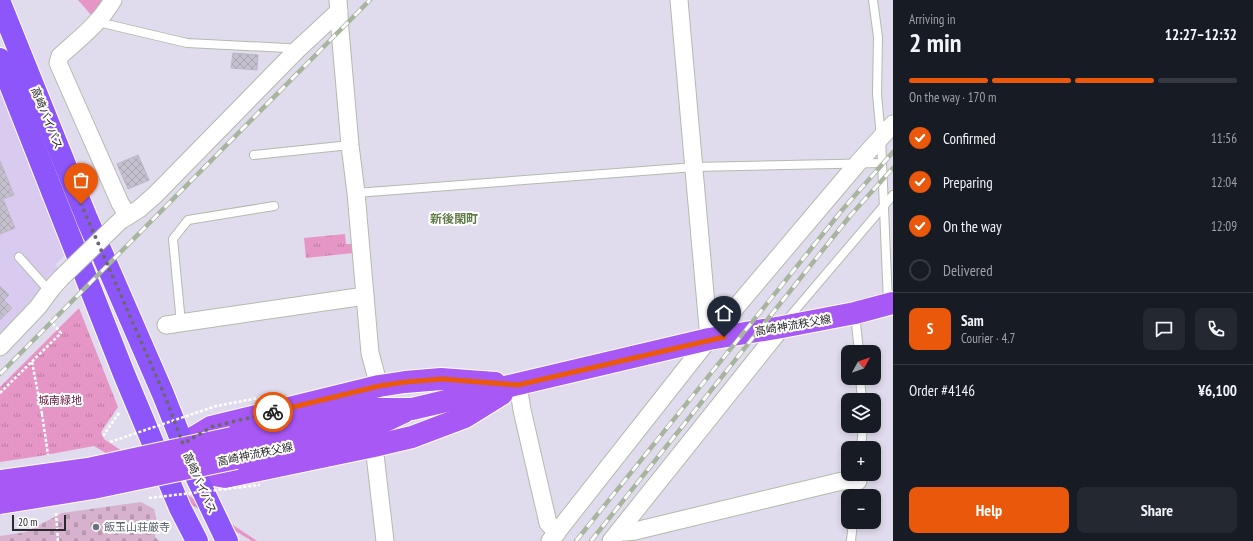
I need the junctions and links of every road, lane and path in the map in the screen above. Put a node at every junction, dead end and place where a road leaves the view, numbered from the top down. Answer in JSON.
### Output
{"nodes":[{"id":1,"x":113,"y":0,"type":"edge"},
{"id":2,"x":679,"y":0,"type":"edge"},
{"id":3,"x":873,"y":0,"type":"edge"},
{"id":4,"x":0,"y":3,"type":"edge"},
{"id":5,"x":338,"y":5,"type":"edge"},
{"id":6,"x":98,"y":22,"type":"junction"},
{"id":7,"x":297,"y":50,"type":"junction"},
{"id":8,"x":0,"y":59,"type":"edge"},
{"id":9,"x":893,"y":124,"type":"edge"},
{"id":10,"x":881,"y":138,"type":"junction"},
{"id":11,"x":350,"y":145,"type":"junction"},
{"id":12,"x":254,"y":155,"type":"dead end"},
{"id":13,"x":882,"y":163,"type":"junction"},
{"id":14,"x":857,"y":164,"type":"junction"},
{"id":15,"x":695,"y":167,"type":"junction"},
{"id":16,"x":356,"y":193,"type":"junction"},
{"id":17,"x":893,"y":195,"type":"edge"},
{"id":18,"x":274,"y":206,"type":"dead end"},
{"id":19,"x":884,"y":206,"type":"junction"},
{"id":20,"x":124,"y":218,"type":"junction"},
{"id":21,"x":18,"y":257,"type":"dead end"},
{"id":22,"x":57,"y":283,"type":"junction"},
{"id":23,"x":365,"y":296,"type":"junction"},
{"id":24,"x":890,"y":304,"type":"edge"},
{"id":25,"x":855,"y":313,"type":"junction"},
{"id":26,"x":173,"y":324,"type":"joint"},
{"id":27,"x":782,"y":327,"type":"junction"},
{"id":28,"x":57,"y":329,"type":"dead end"},
{"id":29,"x":709,"y":339,"type":"junction"},
{"id":30,"x":858,"y":345,"type":"edge"},
{"id":31,"x":0,"y":347,"type":"edge"},
{"id":32,"x":32,"y":361,"type":"junction"},
{"id":33,"x":518,"y":385,"type":"junction"},
{"id":34,"x":379,"y":386,"type":"junction"},
{"id":35,"x":0,"y":393,"type":"edge"},
{"id":36,"x":264,"y":397,"type":"dead end"},
{"id":37,"x":122,"y":409,"type":"dead end"},
{"id":38,"x":42,"y":414,"type":"dead end"},
{"id":39,"x":102,"y":436,"type":"dead end"},
{"id":40,"x":108,"y":443,"type":"dead end"},
{"id":41,"x":183,"y":444,"type":"junction"},
{"id":42,"x":374,"y":446,"type":"junction"},
{"id":43,"x":234,"y":448,"type":"junction"},
{"id":44,"x":56,"y":455,"type":"dead end"},
{"id":45,"x":48,"y":456,"type":"dead end"},
{"id":46,"x":162,"y":464,"type":"junction"},
{"id":47,"x":194,"y":472,"type":"junction"},
{"id":48,"x":0,"y":481,"type":"edge"},
{"id":49,"x":858,"y":484,"type":"edge"},
{"id":50,"x":46,"y":485,"type":"junction"},
{"id":51,"x":0,"y":488,"type":"edge"},
{"id":52,"x":0,"y":496,"type":"edge"},
{"id":53,"x":0,"y":503,"type":"edge"},
{"id":54,"x":852,"y":529,"type":"edge"},
{"id":55,"x":616,"y":535,"type":"edge"},
{"id":56,"x":553,"y":537,"type":"edge"},
{"id":57,"x":197,"y":541,"type":"edge"},
{"id":58,"x":227,"y":541,"type":"edge"},
{"id":59,"x":385,"y":541,"type":"edge"},
{"id":60,"x":851,"y":541,"type":"edge"}],
"edges":[{"from":1,"to":6,"type":"street"},
{"from":2,"to":15,"type":"street"},
{"from":3,"to":10,"type":"lane"},
{"from":4,"to":41,"type":"highway","name":"高崎バイパス"},
{"from":5,"to":7,"type":"street"},
{"from":5,"to":11,"type":"street"},
{"from":6,"to":7,"type":"lane"},
{"from":6,"to":20,"type":"street"},
{"from":7,"to":20,"type":"street"},
{"from":8,"to":46,"type":"highway","name":"高崎バイパス"},
{"from":9,"to":10,"type":"street"},
{"from":10,"to":13,"type":"lane"},
{"from":10,"to":14,"type":"street"},
{"from":11,"to":12,"type":"lane"},
{"from":11,"to":16,"type":"street"},
{"from":13,"to":14,"type":"lane"},
{"from":13,"to":19,"type":"lane"},
{"from":14,"to":15,"type":"lane"},
{"from":14,"to":29,"type":"street"},
{"from":15,"to":16,"type":"lane"},
{"from":15,"to":29,"type":"street"},
{"from":16,"to":23,"type":"street"},
{"from":17,"to":19,"type":"lane"},
{"from":18,"to":26,"type":"lane"},
{"from":19,"to":24,"type":"lane"},
{"from":19,"to":27,"type":"lane"},
{"from":20,"to":22,"type":"street","bridge":true},
{"from":21,"to":22,"type":"lane"},
{"from":22,"to":31,"type":"street"},
{"from":23,"to":26,"type":"street"},
{"from":23,"to":34,"type":"street"},
{"from":24,"to":25,"type":"main road","name":"高崎神流秩父線"},
{"from":25,"to":27,"type":"main road","name":"高崎神流秩父線"},
{"from":25,"to":30,"type":"lane"},
{"from":27,"to":29,"type":"main road","name":"高崎神流秩父線"},
{"from":27,"to":55,"type":"street"},
{"from":28,"to":32,"type":"path"},
{"from":29,"to":33,"type":"main road","name":"高崎神流秩父線"},
{"from":29,"to":56,"type":"street"},
{"from":32,"to":35,"type":"path"},
{"from":32,"to":38,"type":"path"},
{"from":33,"to":34,"type":"main road"},
{"from":33,"to":42,"type":"main road"},
{"from":33,"to":43,"type":"main road","name":"高崎神流秩父線"},
{"from":33,"to":56,"type":"street"},
{"from":34,"to":41,"type":"main road"},
{"from":36,"to":40,"type":"path","bridge":true},
{"from":37,"to":39,"type":"path"},
{"from":41,"to":46,"type":"main road"},
{"from":41,"to":47,"type":"highway","name":"高崎バイパス"},
{"from":42,"to":47,"type":"main road"},
{"from":42,"to":59,"type":"street"},
{"from":43,"to":48,"type":"main road","name":"高崎神流秩父線","bridge":true},
{"from":43,"to":53,"type":"main road","name":"高崎神流秩父線","bridge":true},
{"from":44,"to":45,"type":"path"},
{"from":46,"to":47,"type":"main road"},
{"from":46,"to":50,"type":"main road"},
{"from":46,"to":57,"type":"highway","name":"高崎バイパス"},
{"from":47,"to":58,"type":"highway","name":"高崎バイパス"},
{"from":49,"to":55,"type":"street"},
{"from":50,"to":51,"type":"main road"},
{"from":50,"to":52,"type":"main road"},
{"from":54,"to":60,"type":"lane"}]}
